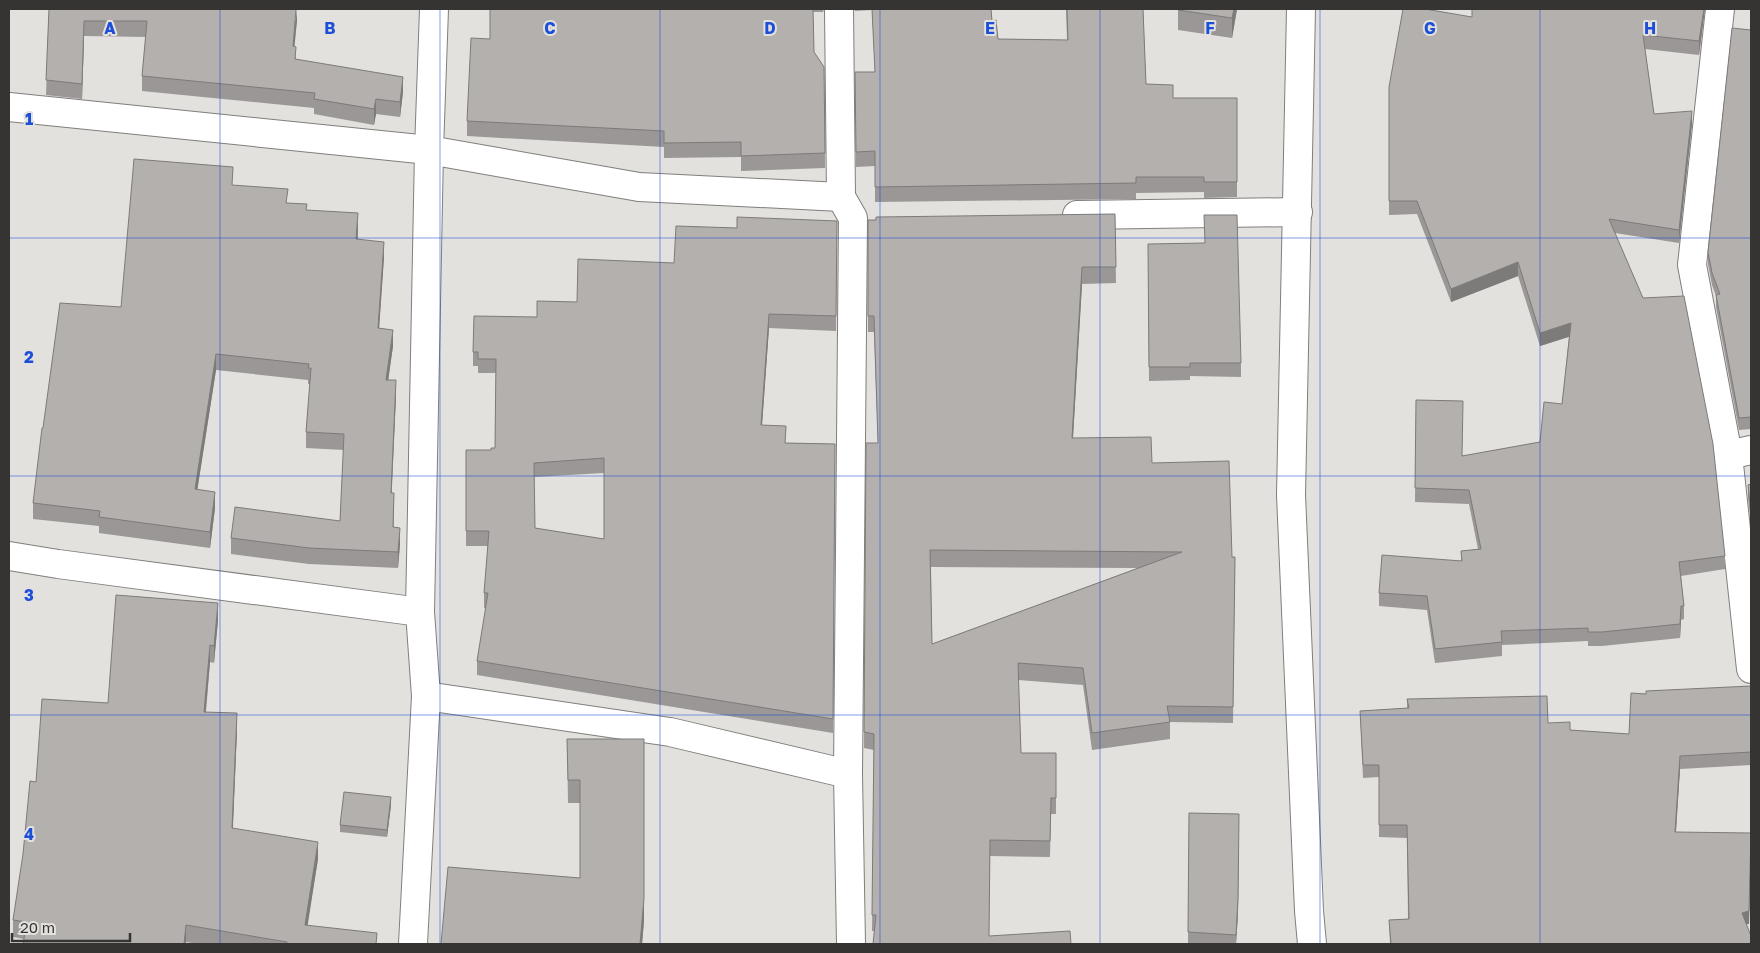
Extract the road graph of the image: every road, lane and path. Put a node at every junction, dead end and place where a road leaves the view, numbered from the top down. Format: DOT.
graph roads {
  1 [pos="434,9"];
  2 [pos="839,9"];
  3 [pos="1301,9"];
  4 [pos="1720,9"];
  5 [pos="9,107"];
  6 [pos="429,150"];
  7 [pos="847,208"];
  8 [pos="1298,212"];
  9 [pos="1054,215"];
  10 [pos="882,217"];
  11 [pos="1739,452"];
  12 [pos="9,556"];
  13 [pos="420,612"];
  14 [pos="1751,668"];
  15 [pos="426,696"];
  16 [pos="848,774"];
  17 [pos="413,944"];
  18 [pos="850,944"];
  19 [pos="1312,944"];
  1 -- 6 [label="street"];
  2 -- 7 [label="street"];
  3 -- 8 [label="street"];
  4 -- 11 [label="street"];
  5 -- 6 [label="street"];
  6 -- 7 [label="street"];
  6 -- 13 [label="street"];
  7 -- 10 [label="street"];
  7 -- 16 [label="street"];
  8 -- 9 [label="street"];
  8 -- 19 [label="street"];
  11 -- 14 [label="street"];
  12 -- 13 [label="street"];
  13 -- 15 [label="street"];
  15 -- 16 [label="street"];
  15 -- 17 [label="street"];
  16 -- 18 [label="street"];
}
